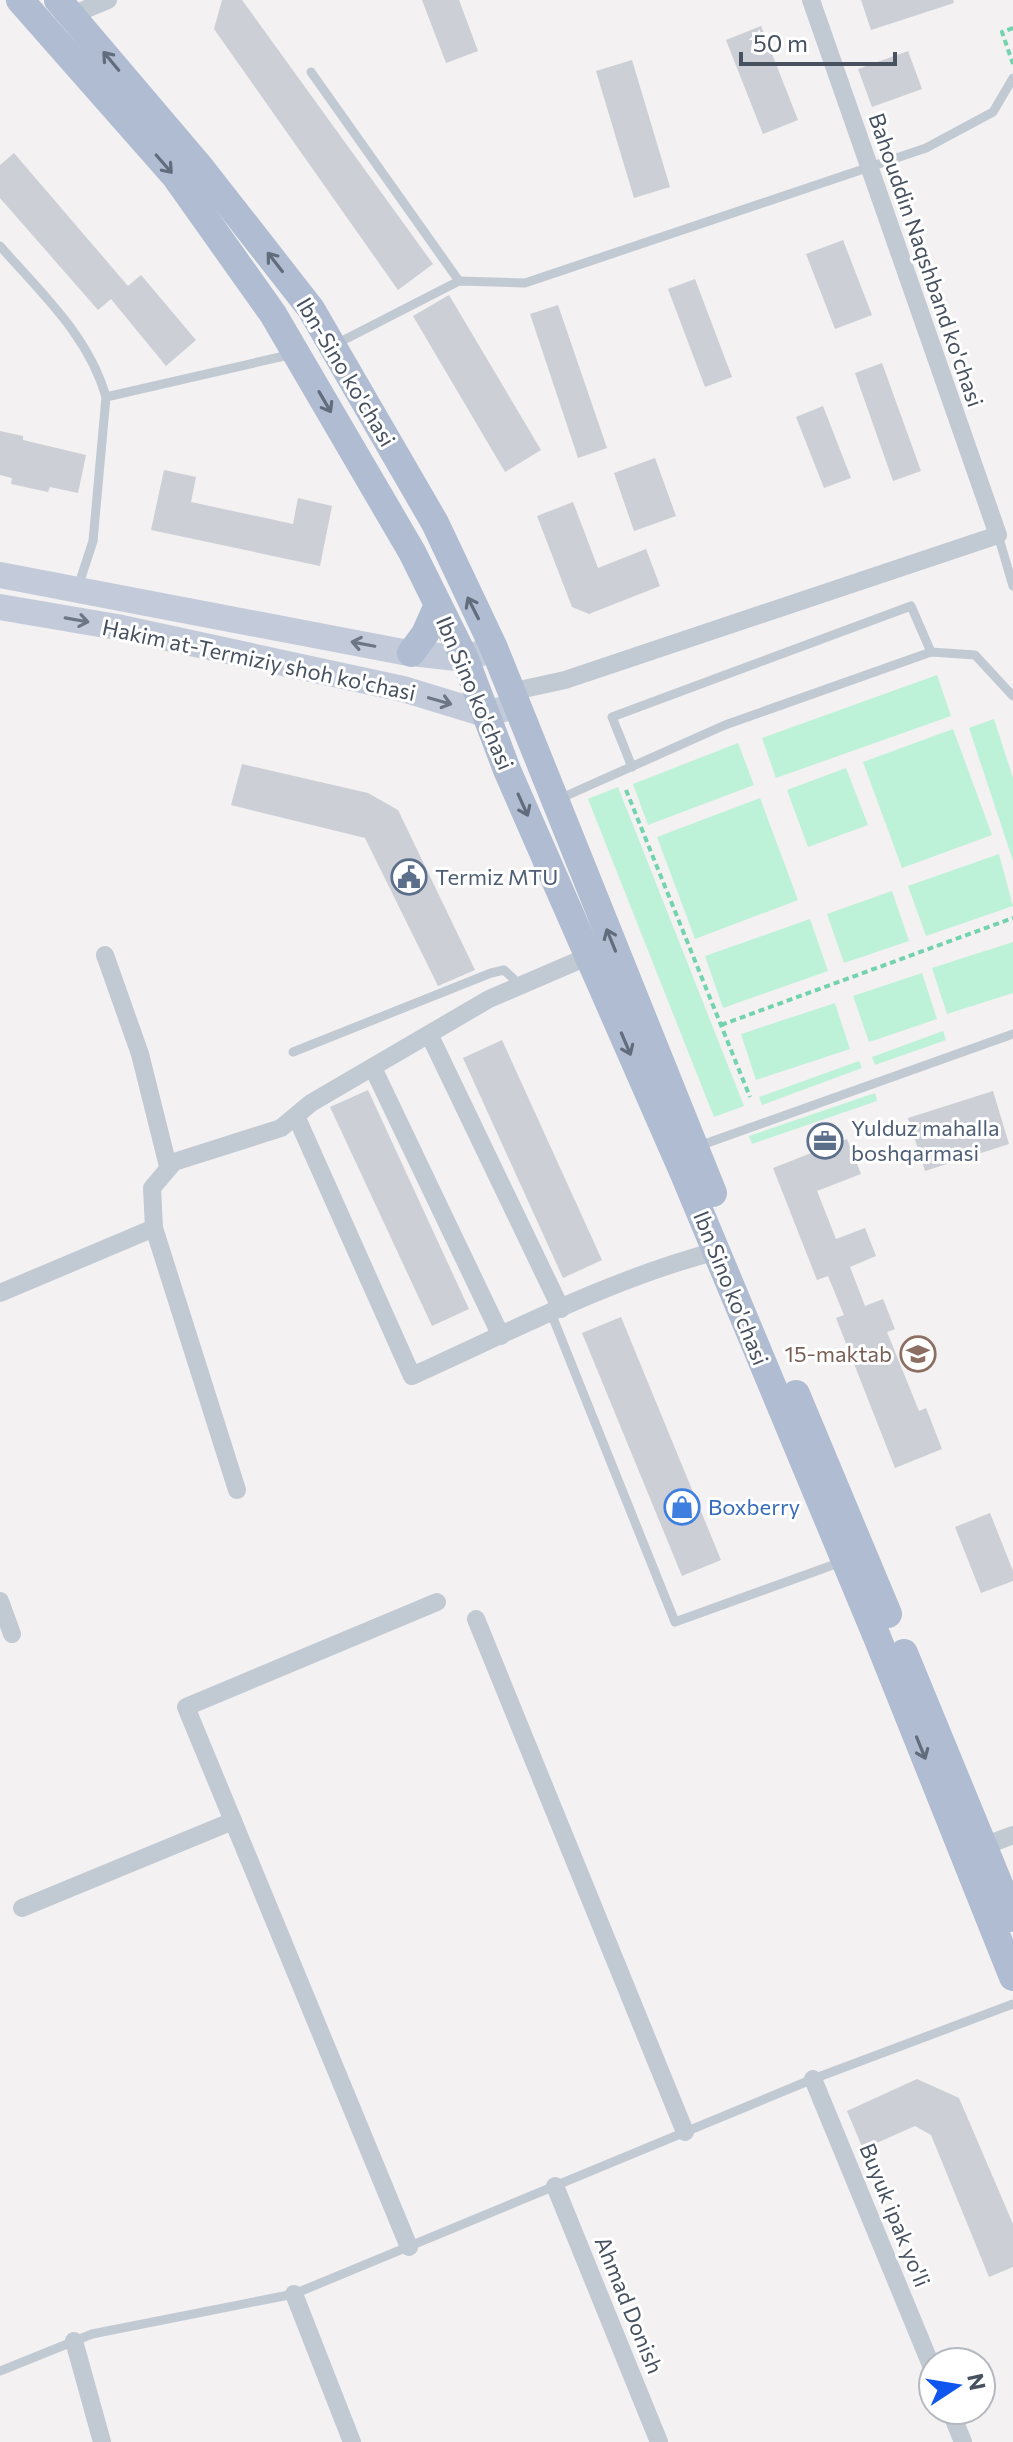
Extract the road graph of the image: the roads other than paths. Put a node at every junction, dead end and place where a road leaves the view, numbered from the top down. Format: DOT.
graph roads {
  1 [pos="20,0"];
  2 [pos="108,0"];
  3 [pos="811,0"];
  4 [pos="65,7"];
  5 [pos="311,72"];
  6 [pos="1013,78"];
  7 [pos="867,167"];
  8 [pos="0,246"];
  9 [pos="459,281"];
  10 [pos="333,345"];
  11 [pos="296,353"];
  12 [pos="106,397"];
  13 [pos="998,535"];
  14 [pos="0,575"];
  15 [pos="1013,586"];
  16 [pos="77,590"];
  17 [pos="438,605"];
  18 [pos="0,607"];
  19 [pos="494,648"];
  20 [pos="931,652"];
  21 [pos="411,653"];
  22 [pos="465,659"];
  23 [pos="1013,696"];
  24 [pos="512,699"];
  25 [pos="485,714"];
  26 [pos="632,767"];
  27 [pos="556,801"];
  28 [pos="105,955"];
  29 [pos="589,956"];
  30 [pos="520,985"];
  31 [pos="1013,1034"];
  32 [pos="430,1036"];
  33 [pos="293,1052"];
  34 [pos="373,1068"];
  35 [pos="296,1116"];
  36 [pos="694,1148"];
  37 [pos="168,1166"];
  38 [pos="154,1228"];
  39 [pos="717,1251"];
  40 [pos="0,1293"];
  41 [pos="556,1311"];
  42 [pos="501,1336"];
  43 [pos="237,1490"];
  44 [pos="844,1561"];
  45 [pos="0,1601"];
  46 [pos="437,1602"];
  47 [pos="476,1619"];
  48 [pos="12,1634"];
  49 [pos="233,1821"];
  50 [pos="1013,1835"];
  51 [pos="984,1846"];
  52 [pos="22,1908"];
  53 [pos="1013,1918"];
  54 [pos="1013,1977"];
  55 [pos="1013,2004"];
  56 [pos="813,2079"];
  57 [pos="685,2132"];
  58 [pos="555,2186"];
  59 [pos="409,2247"];
  60 [pos="294,2294"];
  61 [pos="74,2341"];
  62 [pos="923,2346"];
  63 [pos="0,2371"];
  64 [pos="102,2442"];
  65 [pos="352,2442"];
  66 [pos="659,2442"];
  1 -- 11 [label="main road, Ibn-Sino ko'chasi, one-way"];
  2 -- 4 [label="street"];
  3 -- 7 [label="street, Bahouddin Naqshband ko'chasi"];
  10 -- 4 [label="main road, Ibn-Sino ko'chasi, one-way"];
  5 -- 9 [label="lane"];
  6 -- 7 [label="lane"];
  7 -- 9 [label="lane"];
  7 -- 13 [label="street, Bahouddin Naqshband ko'chasi"];
  8 -- 12 [label="lane"];
  9 -- 10 [label="lane"];
  19 -- 10 [label="main road, Ibn-Sino ko'chasi, one-way"];
  11 -- 12 [label="lane"];
  11 -- 17 [label="main road, Ibn-Sino ko'chasi, one-way"];
  12 -- 16 [label="lane"];
  13 -- 15 [label="lane"];
  13 -- 24 [label="street"];
  14 -- 16 [label="main road, Hakim at-Termiziy shoh ko'chasi"];
  21 -- 16 [label="main road, Hakim at-Termiziy shoh ko'chasi, one-way"];
  17 -- 21 [label="main road"];
  17 -- 22 [label="main road, Ibn Sino ko'chasi"];
  18 -- 25 [label="main road, Hakim at-Termiziy shoh ko'chasi, one-way"];
  19 -- 22 [label="main road, Hakim at-Termiziy shoh ko'chasi"];
  19 -- 24 [label="main road, Ibn-Sino ko'chasi"];
  20 -- 23 [label="lane"];
  20 -- 26 [label="lane"];
  20 -- 26 [label="lane"];
  21 -- 22 [label="main road, Hakim at-Termiziy shoh ko'chasi"];
  22 -- 25 [label="main road, Ibn Sino ko'chasi"];
  24 -- 25 [label="main road"];
  24 -- 27 [label="main road, Ibn Sino ko'chasi"];
  25 -- 29 [label="main road, Ibn Sino ko'chasi, one-way"];
  26 -- 27 [label="lane"];
  36 -- 27 [label="main road, Ibn Sino ko'chasi, one-way"];
  28 -- 37 [label="street"];
  29 -- 30 [label="street"];
  29 -- 39 [label="main road, Ibn Sino ko'chasi, one-way"];
  30 -- 32 [label="street"];
  30 -- 33 [label="lane"];
  31 -- 36 [label="lane"];
  32 -- 34 [label="street"];
  32 -- 41 [label="street"];
  34 -- 35 [label="street"];
  34 -- 42 [label="street"];
  35 -- 37 [label="street"];
  35 -- 42 [label="street"];
  36 -- 51 [label="main road, Ibn Sino ko'chasi"];
  37 -- 38 [label="street"];
  38 -- 40 [label="street"];
  38 -- 43 [label="street"];
  39 -- 41 [label="street"];
  39 -- 44 [label="main road, Ibn Sino ko'chasi"];
  41 -- 42 [label="street"];
  41 -- 44 [label="lane"];
  44 -- 54 [label="main road, Ibn Sino ko'chasi, one-way"];
  45 -- 48 [label="street"];
  46 -- 49 [label="street"];
  47 -- 57 [label="street"];
  49 -- 52 [label="street"];
  49 -- 59 [label="street"];
  50 -- 51 [label="street"];
  51 -- 53 [label="main road, Ibn Sino ko'chasi"];
  55 -- 56 [label="lane"];
  56 -- 57 [label="lane"];
  56 -- 62 [label="street, Buyuk ipak yo'li"];
  57 -- 58 [label="lane"];
  58 -- 59 [label="lane"];
  58 -- 66 [label="street, Ahmad Donish"];
  59 -- 60 [label="lane"];
  60 -- 61 [label="lane"];
  60 -- 65 [label="street"];
  61 -- 63 [label="lane"];
  61 -- 64 [label="street"];
}
